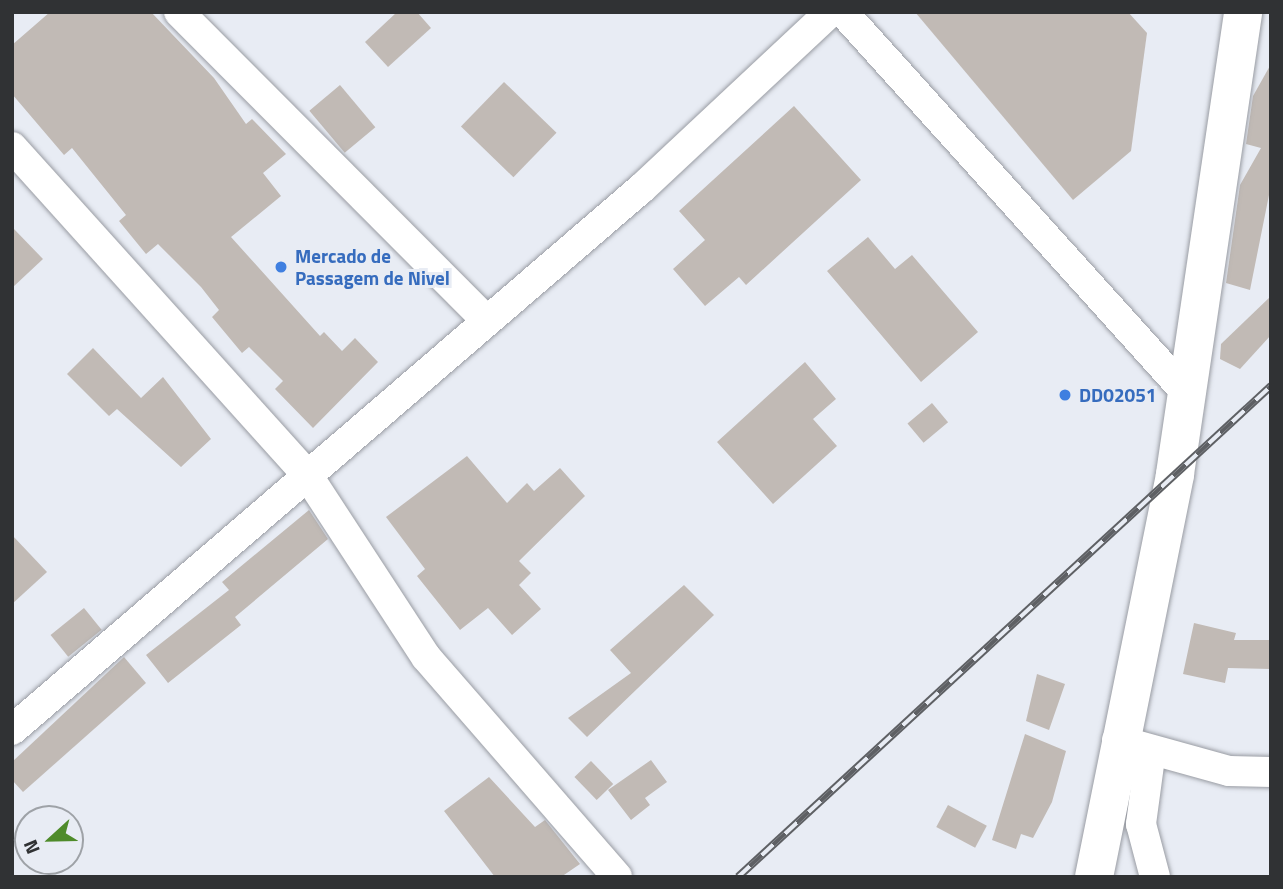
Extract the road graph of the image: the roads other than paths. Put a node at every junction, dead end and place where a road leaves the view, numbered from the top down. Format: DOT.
graph roads {
  1 [pos="179,12"];
  2 [pos="830,12"];
  3 [pos="843,12"];
  4 [pos="1243,12"];
  5 [pos="12,147"];
  6 [pos="487,321"];
  7 [pos="1183,389"];
  8 [pos="309,476"];
  9 [pos="12,730"];
  10 [pos="1134,745"];
  11 [pos="1271,772"];
  12 [pos="617,877"];
  13 [pos="1094,877"];
  14 [pos="1155,877"];
  1 -- 6 [label="street"];
  2 -- 6 [label="street"];
  3 -- 7 [label="street"];
  4 -- 7 [label="main road"];
  5 -- 8 [label="street"];
  6 -- 8 [label="street"];
  7 -- 10 [label="main road"];
  8 -- 9 [label="street"];
  8 -- 12 [label="street"];
  10 -- 11 [label="street"];
  10 -- 13 [label="main road"];
  10 -- 14 [label="street"];
}
